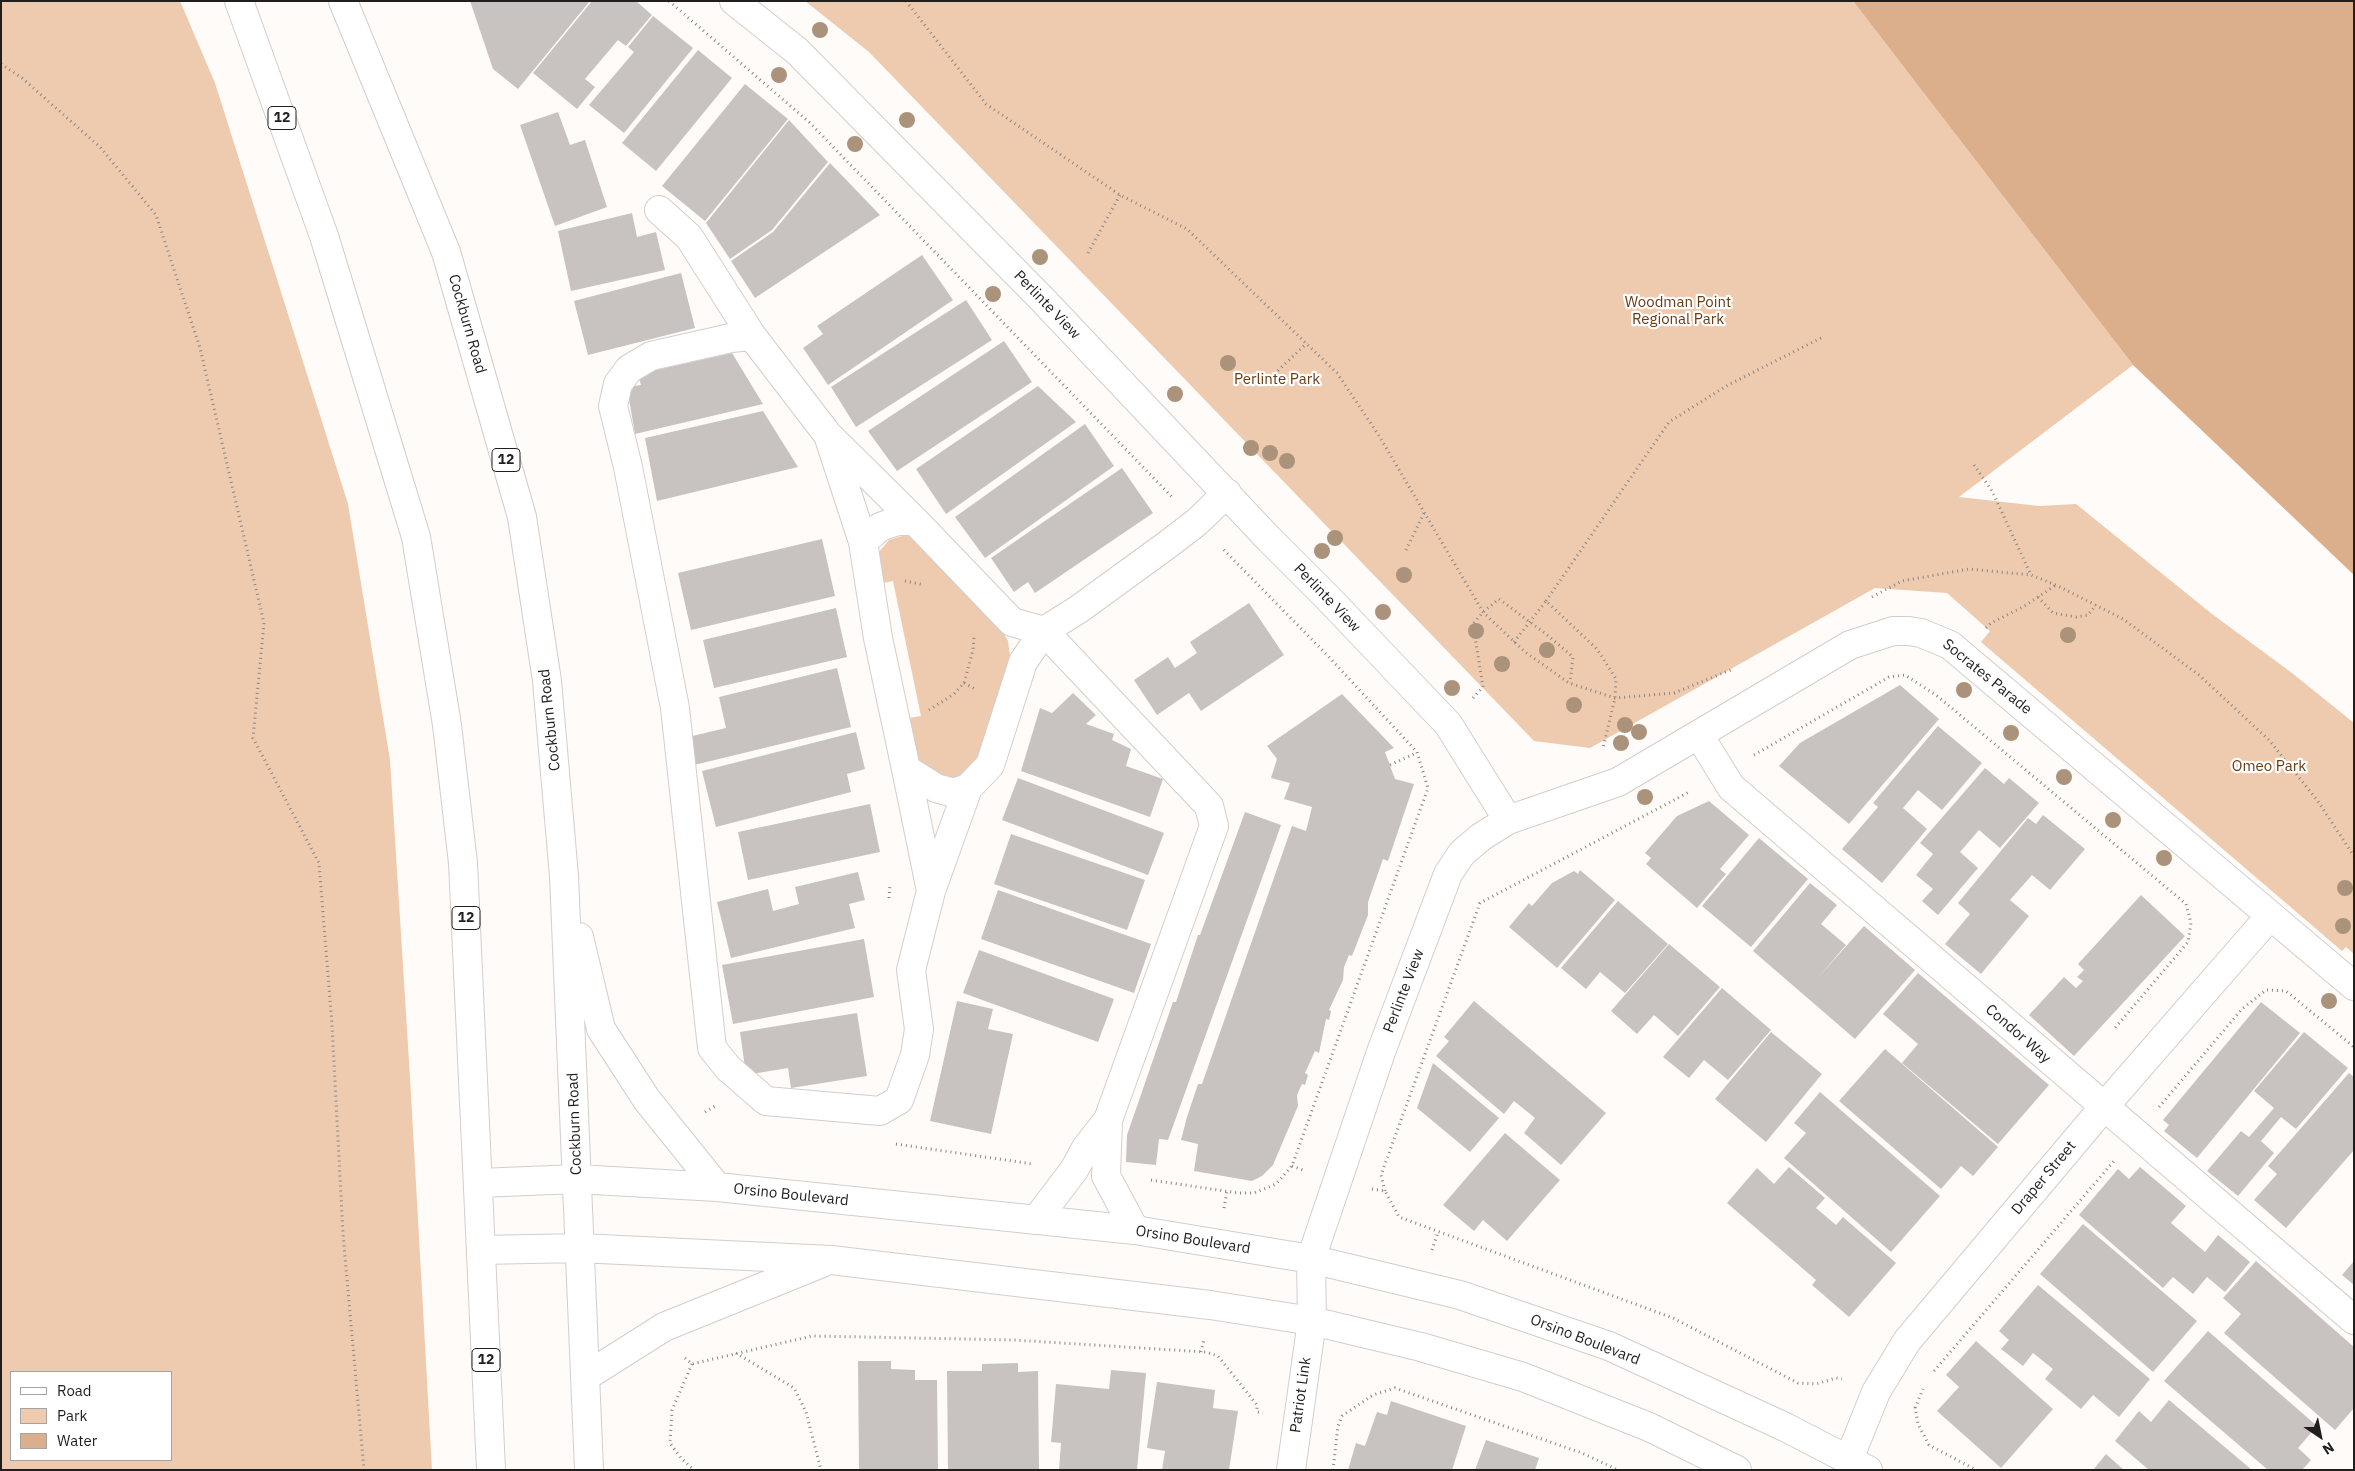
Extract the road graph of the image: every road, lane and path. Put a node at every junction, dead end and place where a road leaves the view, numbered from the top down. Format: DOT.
graph roads {
  1 [pos="239,1"];
  2 [pos="342,1"];
  3 [pos="669,1"];
  4 [pos="734,1"];
  5 [pos="906,1"];
  6 [pos="1,64"];
  7 [pos="1120,195"];
  8 [pos="659,210"];
  9 [pos="1088,253"];
  10 [pos="752,336"];
  11 [pos="1821,338"];
  12 [pos="1307,343"];
  13 [pos="1266,381"];
  14 [pos="828,435"];
  15 [pos="1974,465"];
  16 [pos="1227,493"];
  17 [pos="1174,500"];
  18 [pos="1424,513"];
  19 [pos="914,521"];
  20 [pos="1215,540"];
  21 [pos="862,542"];
  22 [pos="1406,550"];
  23 [pos="2031,575"];
  24 [pos="897,580"];
  25 [pos="2056,585"];
  26 [pos="926,586"];
  27 [pos="2038,597"];
  28 [pos="1546,601"];
  29 [pos="2096,606"];
  30 [pos="1483,612"];
  31 [pos="1530,622"];
  32 [pos="972,630"];
  33 [pos="1044,631"];
  34 [pos="1981,634"];
  35 [pos="1514,642"];
  36 [pos="1570,683"];
  37 [pos="1471,700"];
  38 [pos="928,710"];
  39 [pos="1699,735"];
  40 [pos="1604,751"];
  41 [pos="1417,752"];
  42 [pos="1749,758"];
  43 [pos="1390,765"];
  44 [pos="906,769"];
  45 [pos="1699,787"];
  46 [pos="968,788"];
  47 [pos="1508,820"];
  48 [pos="564,876"];
  49 [pos="932,891"];
  50 [pos="2270,916"];
  51 [pos="2354,986"];
  52 [pos="2115,1028"];
  53 [pos="2354,1047"];
  54 [pos="2104,1108"];
  55 [pos="2154,1113"];
  56 [pos="1108,1120"];
  57 [pos="2115,1160"];
  58 [pos="577,1179"];
  59 [pos="1148,1180"];
  60 [pos="480,1183"];
  61 [pos="717,1187"];
  62 [pos="1370,1188"];
  63 [pos="1385,1191"];
  64 [pos="1036,1220"];
  65 [pos="1135,1230"];
  66 [pos="1438,1232"];
  67 [pos="579,1248"];
  68 [pos="482,1250"];
  69 [pos="1432,1250"];
  70 [pos="1311,1259"];
  71 [pos="831,1260"];
  72 [pos="2354,1320"];
  73 [pos="1312,1321"];
  74 [pos="736,1353"];
  75 [pos="682,1355"];
  76 [pos="692,1364"];
  77 [pos="1932,1374"];
  78 [pos="585,1377"];
  79 [pos="1848,1381"];
  80 [pos="1927,1382"];
  81 [pos="1910,1406"];
  82 [pos="1915,1408"];
  83 [pos="1272,1414"];
  84 [pos="1859,1464"];
  85 [pos="364,1470"];
  86 [pos="491,1470"];
  87 [pos="590,1470"];
  88 [pos="694,1470"];
  89 [pos="821,1470"];
  90 [pos="1291,1470"];
  91 [pos="1332,1470"];
  92 [pos="1618,1470"];
  93 [pos="1737,1470"];
  94 [pos="1976,1470"];
  1 -- 60 [label="street, 12"];
  2 -- 48 [label="street, Cockburn Road / 12"];
  3 -- 17 [label="path"];
  4 -- 16 [label="street, Perlinte View"];
  5 -- 7 [label="path"];
  6 -- 85 [label="path"];
  7 -- 9 [label="path"];
  7 -- 12 [label="path"];
  8 -- 10 [label="street"];
  10 -- 14 [label="street"];
  10 -- 49 [label="street"];
  11 -- 28 [label="path"];
  12 -- 13 [label="path"];
  12 -- 18 [label="path"];
  14 -- 19 [label="street"];
  14 -- 21 [label="street"];
  15 -- 23 [label="path"];
  16 -- 33 [label="street"];
  16 -- 47 [label="street, Perlinte View"];
  18 -- 22 [label="path"];
  18 -- 30 [label="path"];
  19 -- 21 [label="street"];
  19 -- 33 [label="street"];
  20 -- 41 [label="path"];
  21 -- 44 [label="street"];
  24 -- 26 [label="path"];
  25 -- 27 [label="path"];
  27 -- 29 [label="path"];
  27 -- 34 [label="path"];
  28 -- 31 [label="path"];
  28 -- 40 [label="path"];
  30 -- 31 [label="path"];
  30 -- 37 [label="path"];
  31 -- 35 [label="path"];
  31 -- 36 [label="path"];
  32 -- 38 [label="path"];
  33 -- 46 [label="street"];
  33 -- 56 [label="street"];
  39 -- 47 [label="street, Socrates Parade"];
  39 -- 50 [label="street, Socrates Parade"];
  39 -- 54 [label="street, Condor Way"];
  41 -- 43 [label="path"];
  41 -- 59 [label="path"];
  42 -- 52 [label="path"];
  44 -- 46 [label="street"];
  44 -- 49 [label="street"];
  45 -- 63 [label="path"];
  46 -- 49 [label="street"];
  47 -- 70 [label="street, Perlinte View"];
  48 -- 58 [label="street, Cockburn Road / 12"];
  48 -- 61 [label="street"];
  50 -- 51 [label="street, Socrates Parade"];
  50 -- 54 [label="street, Draper Street"];
  53 -- 55 [label="path"];
  54 -- 72 [label="street, Condor Way"];
  54 -- 84 [label="street, Draper Street"];
  56 -- 64 [label="street"];
  56 -- 65 [label="street"];
  57 -- 77 [label="path"];
  58 -- 60 [label="street, Orsino Boulevard"];
  58 -- 61 [label="street, Orsino Boulevard"];
  58 -- 67 [label="street, Cockburn Road / 12"];
  60 -- 68 [label="street, 12"];
  61 -- 64 [label="street, Orsino Boulevard"];
  62 -- 63 [label="path"];
  63 -- 66 [label="path"];
  64 -- 65 [label="street, Orsino Boulevard"];
  65 -- 70 [label="street, Orsino Boulevard"];
  66 -- 69 [label="path"];
  66 -- 79 [label="path"];
  67 -- 68 [label="street"];
  67 -- 71 [label="street"];
  67 -- 78 [label="street, Cockburn Road / 12"];
  68 -- 86 [label="street, 12"];
  70 -- 73 [label="street, Perlinte View"];
  70 -- 84 [label="street, Orsino Boulevard"];
  71 -- 73 [label="street"];
  71 -- 78 [label="street"];
  73 -- 90 [label="street, Patriot Link"];
  73 -- 93 [label="street"];
  74 -- 76 [label="path"];
  74 -- 83 [label="path"];
  74 -- 89 [label="path"];
  75 -- 76 [label="path"];
  76 -- 88 [label="path"];
  78 -- 87 [label="street, Cockburn Road / 12"];
  80 -- 82 [label="path"];
  81 -- 82 [label="path"];
  82 -- 94 [label="path"];
  91 -- 92 [label="path"];
}
